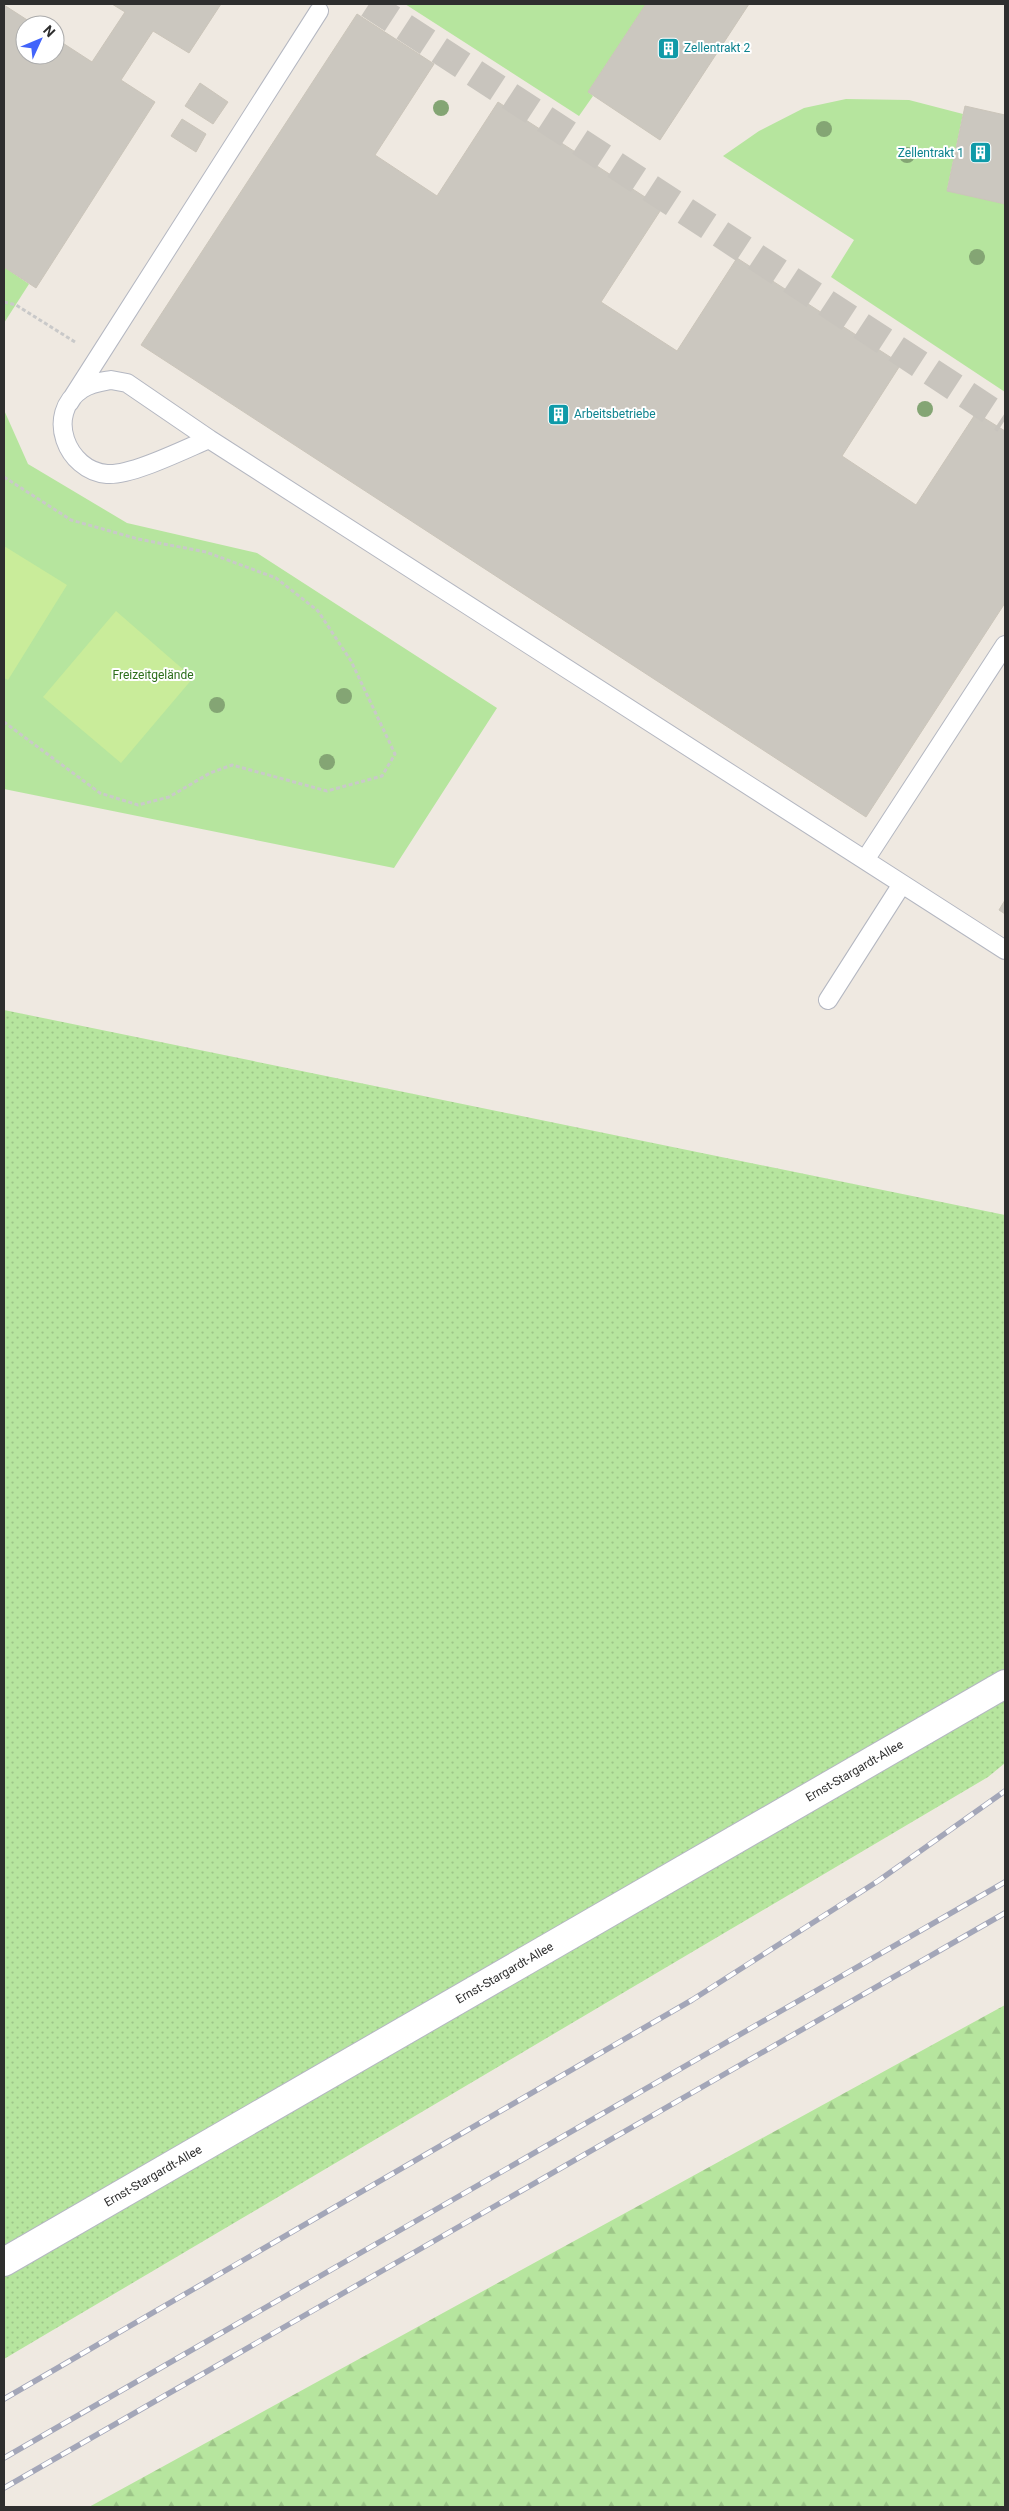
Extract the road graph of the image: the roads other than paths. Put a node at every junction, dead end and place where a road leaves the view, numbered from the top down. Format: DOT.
graph roads {
  1 [pos="320,11"];
  2 [pos="69,403"];
  3 [pos="209,439"];
  4 [pos="1005,645"];
  5 [pos="865,860"];
  6 [pos="902,884"];
  7 [pos="1005,950"];
  8 [pos="828,1000"];
  9 [pos="1005,1684"];
  10 [pos="4,2262"];
  1 -- 2 [label="lane"];
  2 -- 3 [label="lane"];
  2 -- 3 [label="lane"];
  3 -- 5 [label="lane"];
  4 -- 5 [label="lane"];
  5 -- 6 [label="lane"];
  6 -- 7 [label="lane"];
  6 -- 8 [label="lane"];
  9 -- 10 [label="street, Ernst-Stargardt-Allee"];
}
